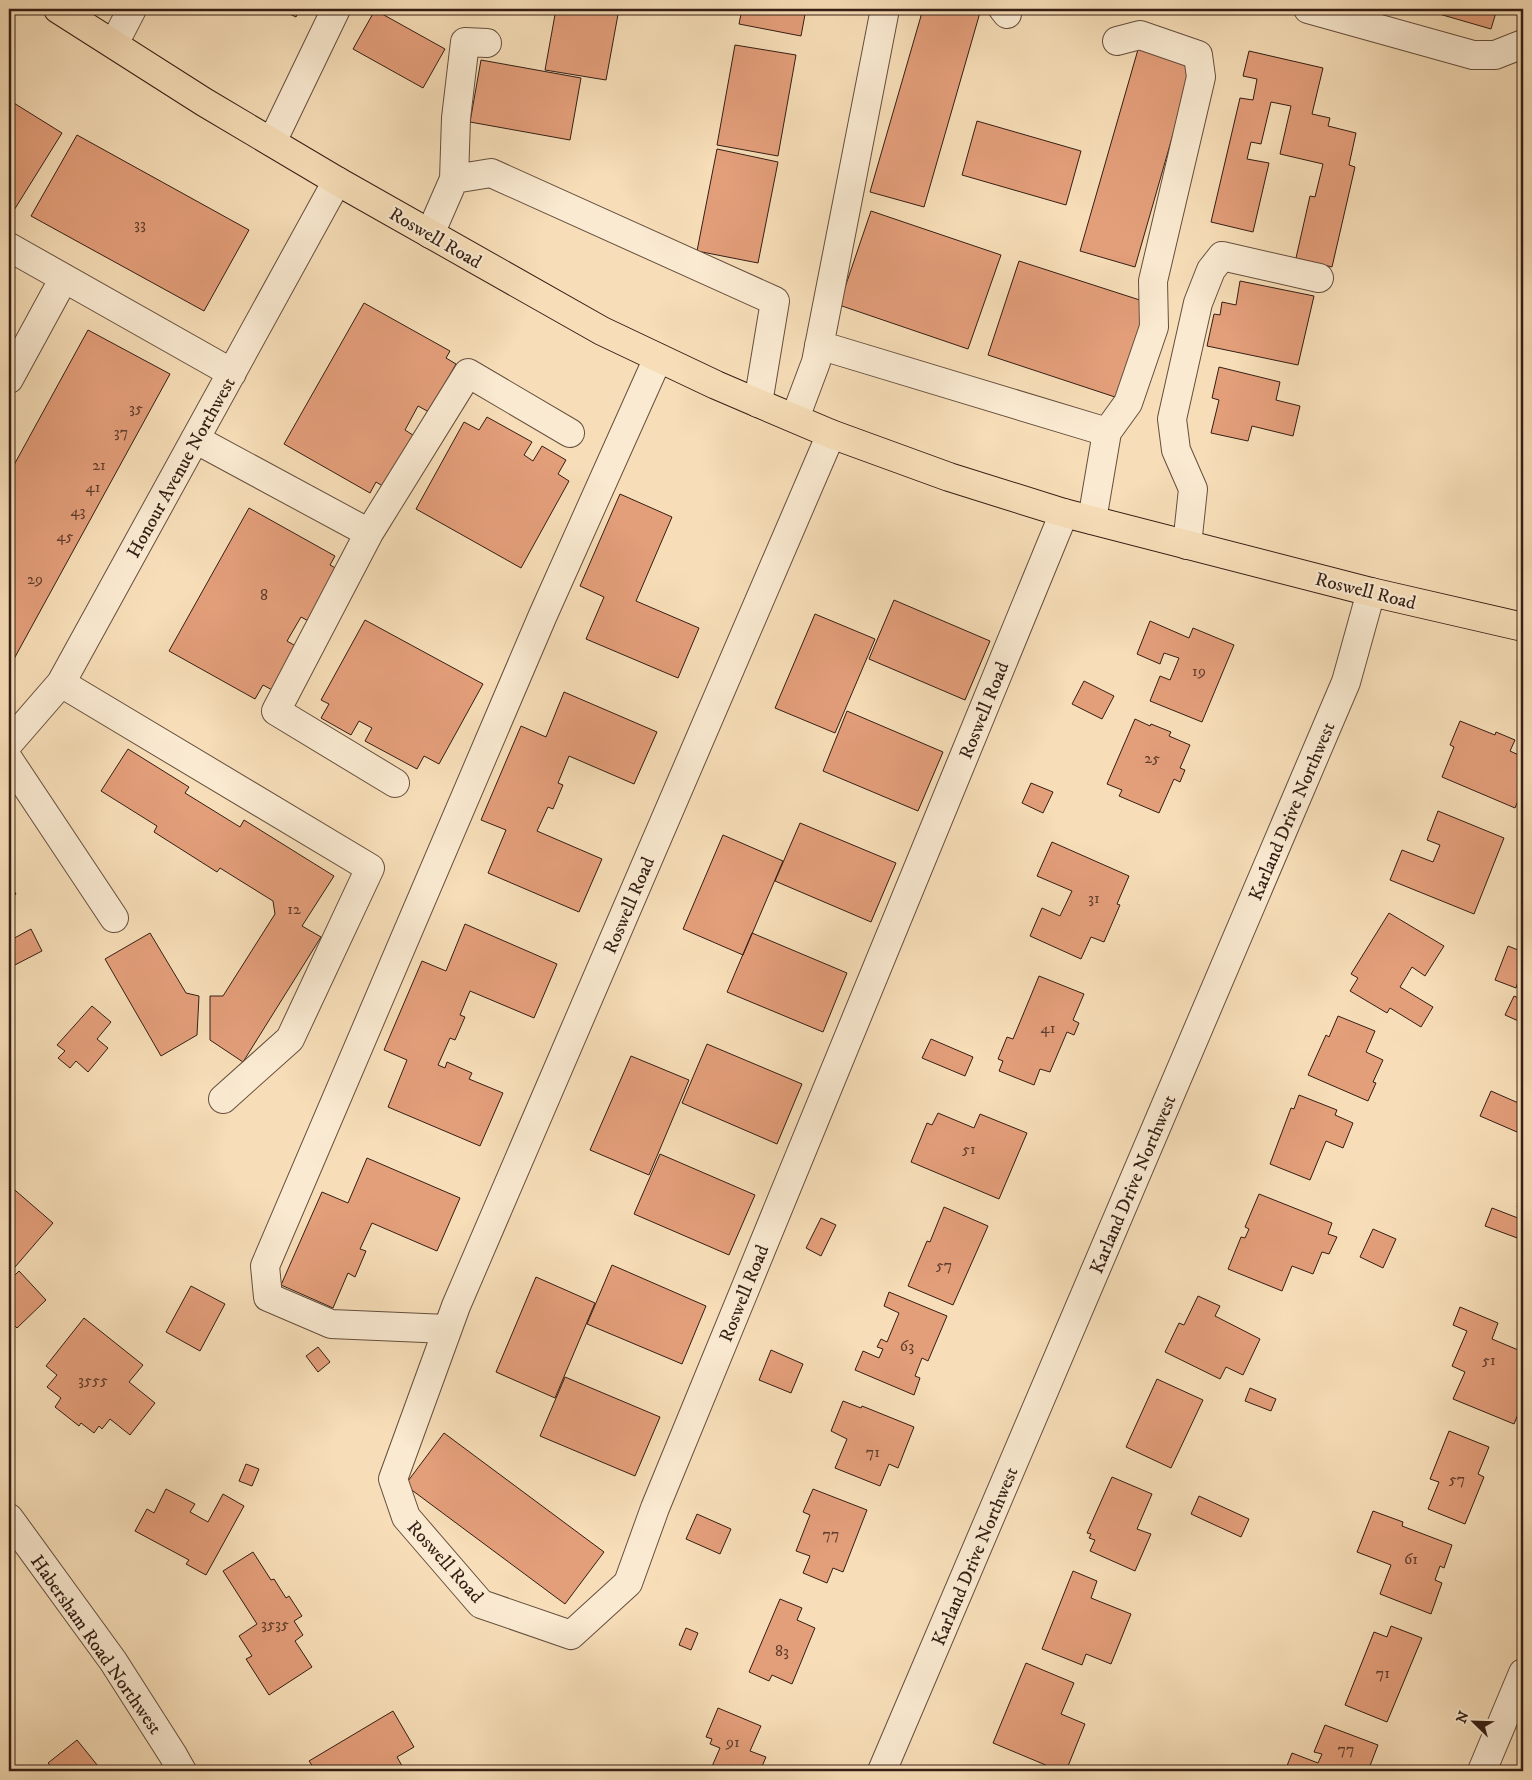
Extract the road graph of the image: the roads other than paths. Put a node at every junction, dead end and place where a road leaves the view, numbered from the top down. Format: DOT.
graph roads {
  1 [pos="58,9"];
  2 [pos="132,9"];
  3 [pos="336,9"];
  4 [pos="885,9"];
  5 [pos="1308,9"];
  6 [pos="1118,42"];
  7 [pos="487,43"];
  8 [pos="114,44"];
  9 [pos="1523,44"];
  10 [pos="272,142"];
  11 [pos="454,179"];
  12 [pos="337,181"];
  13 [pos="430,234"];
  14 [pos="9,247"];
  15 [pos="64,278"];
  16 [pos="1319,278"];
  17 [pos="820,345"];
  18 [pos="658,358"];
  19 [pos="232,373"];
  20 [pos="9,379"];
  21 [pos="758,403"];
  22 [pos="795,418"];
  23 [pos="1107,432"];
  24 [pos="570,433"];
  25 [pos="831,434"];
  26 [pos="196,439"];
  27 [pos="1064,513"];
  28 [pos="1092,520"];
  29 [pos="369,533"];
  30 [pos="1187,545"];
  31 [pos="1371,592"];
  32 [pos="1523,628"];
  33 [pos="61,683"];
  34 [pos="9,743"];
  35 [pos="9,760"];
  36 [pos="395,783"];
  37 [pos="114,918"];
  38 [pos="223,1098"];
  39 [pos="447,1329"];
  40 [pos="9,1518"];
  41 [pos="1523,1673"];
  42 [pos="182,1771"];
  43 [pos="882,1771"];
  44 [pos="1482,1771"];
  1 -- 8 [label="main road, Roswell Road"];
  2 -- 8 [label="street"];
  3 -- 10 [label="street"];
  4 -- 17 [label="street"];
  5 -- 9 [label="street"];
  6 -- 23 [label="street"];
  7 -- 11 [label="street"];
  8 -- 10 [label="main road, Roswell Road"];
  10 -- 12 [label="main road, Roswell Road"];
  11 -- 13 [label="street"];
  11 -- 21 [label="street"];
  12 -- 13 [label="main road, Roswell Road"];
  12 -- 19 [label="street, Honour Avenue Northwest"];
  13 -- 18 [label="main road, Roswell Road"];
  14 -- 15 [label="street"];
  15 -- 19 [label="street"];
  15 -- 20 [label="street"];
  16 -- 30 [label="street"];
  17 -- 22 [label="street"];
  17 -- 23 [label="street"];
  18 -- 21 [label="main road, Roswell Road"];
  18 -- 39 [label="street"];
  19 -- 26 [label="street, Honour Avenue Northwest"];
  21 -- 22 [label="main road, Roswell Road"];
  22 -- 25 [label="main road, Roswell Road"];
  23 -- 28 [label="street"];
  24 -- 29 [label="street"];
  25 -- 27 [label="main road, Roswell Road"];
  25 -- 39 [label="street, Roswell Road"];
  26 -- 29 [label="street"];
  26 -- 33 [label="street, Honour Avenue Northwest"];
  27 -- 28 [label="main road, Roswell Road"];
  27 -- 39 [label="street, Roswell Road"];
  28 -- 30 [label="main road, Roswell Road"];
  29 -- 36 [label="street"];
  30 -- 31 [label="main road, Roswell Road"];
  31 -- 32 [label="main road, Roswell Road"];
  31 -- 43 [label="street, Karland Drive Northwest"];
  33 -- 34 [label="street, Honour Avenue Northwest"];
  33 -- 38 [label="street"];
  35 -- 37 [label="street"];
  40 -- 42 [label="street, Habersham Road Northwest"];
  41 -- 44 [label="street"];
}
